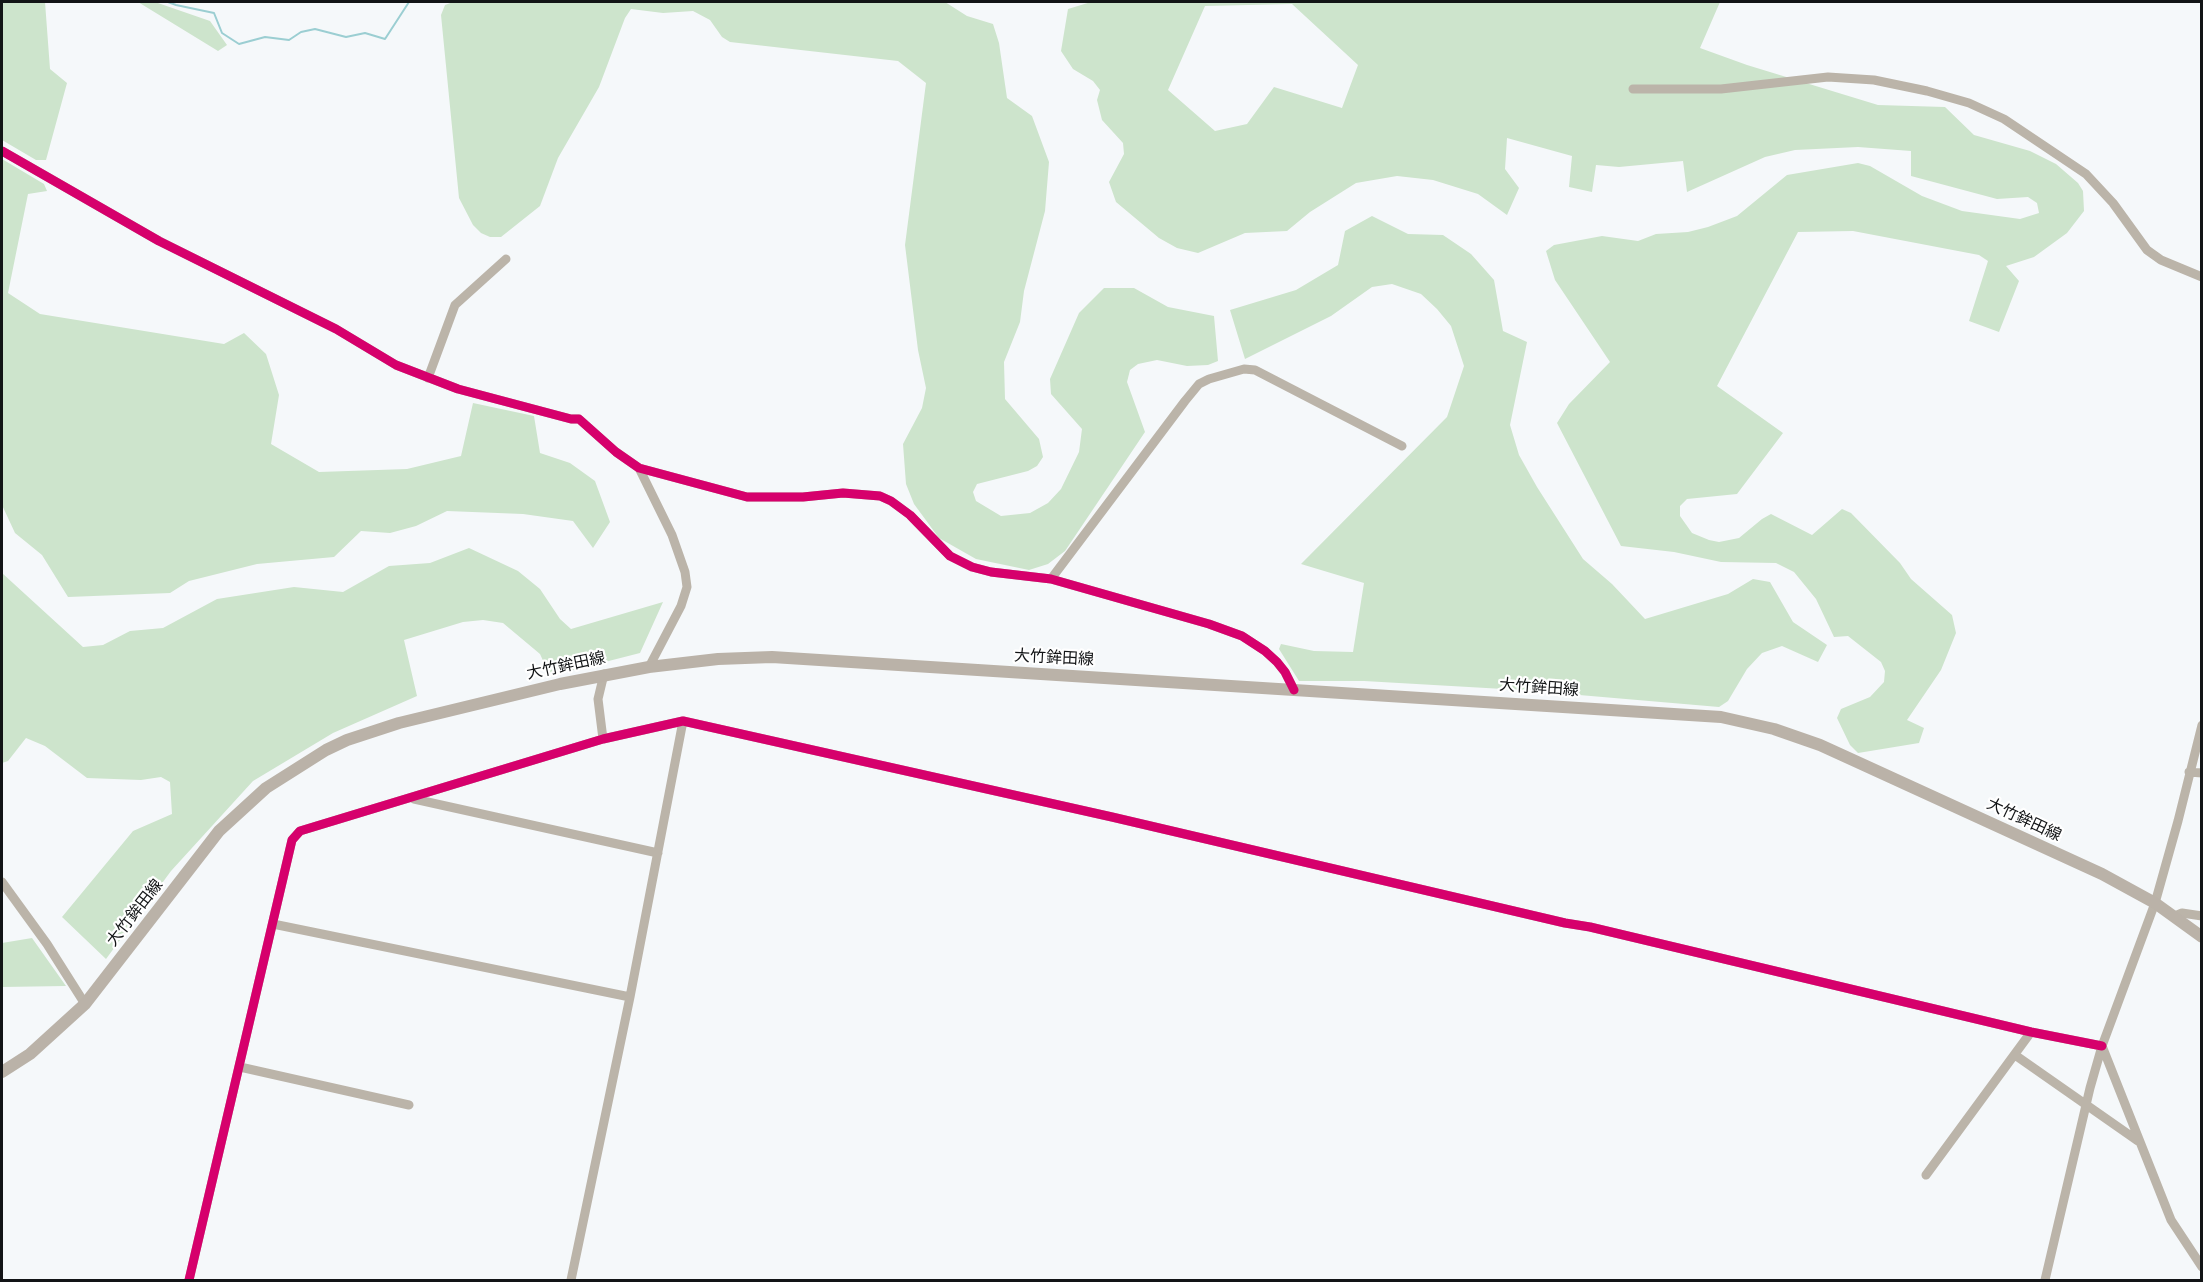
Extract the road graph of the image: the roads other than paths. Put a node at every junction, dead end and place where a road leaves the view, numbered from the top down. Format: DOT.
graph roads {
  1 [pos="1633,89"];
  2 [pos="2,151"];
  3 [pos="506,259"];
  4 [pos="2202,277"];
  5 [pos="428,378"];
  6 [pos="1402,446"];
  7 [pos="639,468"];
  8 [pos="1051,579"];
  9 [pos="649,667"];
  10 [pos="604,674"];
  11 [pos="1294,690"];
  12 [pos="683,721"];
  13 [pos="2202,725"];
  14 [pos="603,739"];
  15 [pos="2189,772"];
  16 [pos="2202,773"];
  17 [pos="412,799"];
  18 [pos="658,853"];
  19 [pos="2,882"];
  20 [pos="2155,903"];
  21 [pos="1554,913"];
  22 [pos="2175,916"];
  23 [pos="2202,916"];
  24 [pos="273,924"];
  25 [pos="1565,924"];
  26 [pos="2202,937"];
  27 [pos="630,997"];
  28 [pos="85,1004"];
  29 [pos="2031,1032"];
  30 [pos="2102,1046"];
  31 [pos="2014,1055"];
  32 [pos="240,1067"];
  33 [pos="2,1072"];
  34 [pos="409,1105"];
  35 [pos="2086,1106"];
  36 [pos="2139,1142"];
  37 [pos="1926,1175"];
  38 [pos="2191,1252"];
  39 [pos="2202,1259"];
  40 [pos="2202,1267"];
  41 [pos="189,1281"];
  42 [pos="571,1281"];
  43 [pos="2044,1281"];
  1 -- 4 [label="street"];
  2 -- 5 [label="street"];
  3 -- 5 [label="street"];
  5 -- 7 [label="street"];
  6 -- 8 [label="street"];
  7 -- 8 [label="street"];
  7 -- 9 [label="street"];
  8 -- 11 [label="street"];
  9 -- 10 [label="main road, 大竹鉾田線"];
  9 -- 11 [label="main road, 大竹鉾田線"];
  10 -- 14 [label="street"];
  10 -- 28 [label="main road, 大竹鉾田線"];
  11 -- 20 [label="main road, 大竹鉾田線"];
  12 -- 14 [label="street"];
  12 -- 18 [label="street"];
  12 -- 25 [label="street"];
  13 -- 15 [label="street"];
  14 -- 17 [label="street"];
  15 -- 16 [label="street"];
  15 -- 20 [label="street"];
  17 -- 18 [label="street"];
  17 -- 24 [label="street"];
  18 -- 27 [label="street"];
  19 -- 28 [label="street"];
  20 -- 22 [label="main road, 大竹鉾田線"];
  20 -- 30 [label="street"];
  21 -- 25 [label="street"];
  22 -- 23 [label="street"];
  22 -- 26 [label="main road, 大竹鉾田線"];
  24 -- 27 [label="street"];
  24 -- 32 [label="street"];
  25 -- 29 [label="street"];
  27 -- 42 [label="street"];
  28 -- 33 [label="main road, 大竹鉾田線"];
  29 -- 30 [label="street"];
  29 -- 31 [label="street"];
  30 -- 35 [label="street"];
  30 -- 36 [label="street"];
  31 -- 35 [label="street"];
  31 -- 37 [label="street"];
  32 -- 34 [label="street"];
  32 -- 41 [label="street"];
  35 -- 36 [label="street"];
  35 -- 43 [label="street"];
  36 -- 38 [label="street"];
  38 -- 39 [label="street"];
  38 -- 40 [label="street"];
}
